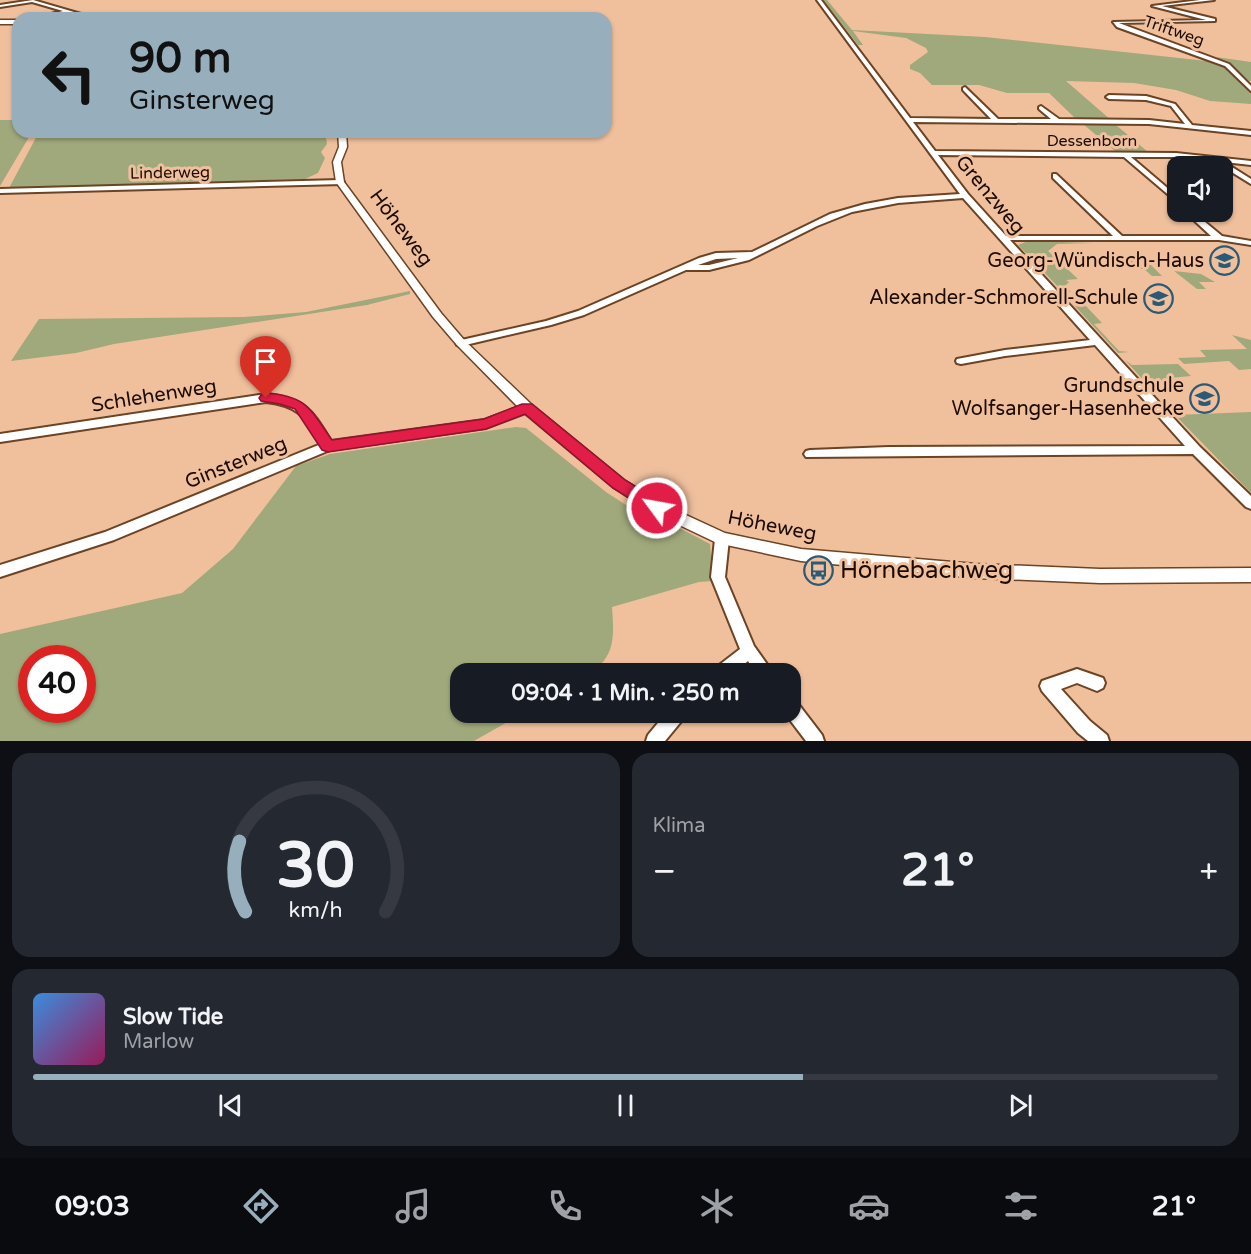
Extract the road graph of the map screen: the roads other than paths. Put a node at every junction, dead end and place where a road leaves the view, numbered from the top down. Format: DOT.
graph roads {
  1 [pos="819,0"];
  2 [pos="1212,0"];
  3 [pos="0,6"];
  4 [pos="69,11"];
  5 [pos="64,12"];
  6 [pos="75,12"];
  7 [pos="965,89"];
  8 [pos="1251,89"];
  9 [pos="1109,96"];
  10 [pos="1041,108"];
  11 [pos="908,120"];
  12 [pos="997,121"];
  13 [pos="1057,122"];
  14 [pos="1190,126"];
  15 [pos="1251,133"];
  16 [pos="342,138"];
  17 [pos="933,155"];
  18 [pos="1127,158"];
  19 [pos="1167,158"];
  20 [pos="1233,163"];
  21 [pos="1251,165"];
  22 [pos="1233,171"];
  23 [pos="1056,176"];
  24 [pos="340,182"];
  25 [pos="1251,183"];
  26 [pos="0,191"];
  27 [pos="1167,192"];
  28 [pos="965,196"];
  29 [pos="1201,222"];
  30 [pos="1002,238"];
  31 [pos="1120,238"];
  32 [pos="1219,238"];
  33 [pos="1251,243"];
  34 [pos="1098,342"];
  35 [pos="461,343"];
  36 [pos="961,361"];
  37 [pos="527,408"];
  38 [pos="0,438"];
  39 [pos="328,446"];
  40 [pos="1196,450"];
  41 [pos="810,454"];
  42 [pos="1251,504"];
  43 [pos="722,539"];
  44 [pos="0,571"];
  45 [pos="1251,575"];
  46 [pos="749,651"];
  47 [pos="734,663"];
  48 [pos="758,663"];
  49 [pos="1097,683"];
  50 [pos="801,721"];
  51 [pos="669,723"];
  52 [pos="654,741"];
  53 [pos="816,741"];
  54 [pos="1101,741"];
  1 -- 11 [label="street, Grenzweg"];
  2 -- 8 [label="street, Triftweg"];
  3 -- 4 [label="street"];
  4 -- 5 [label="street"];
  4 -- 6 [label="street"];
  7 -- 12 [label="street"];
  9 -- 14 [label="street"];
  10 -- 13 [label="street"];
  11 -- 12 [label="street"];
  11 -- 17 [label="street, Grenzweg"];
  12 -- 13 [label="street"];
  13 -- 14 [label="street"];
  14 -- 15 [label="street"];
  16 -- 24 [label="street"];
  17 -- 18 [label="street, Dessenborn"];
  17 -- 21 [label="street, Dessenborn"];
  17 -- 28 [label="street, Grenzweg"];
  18 -- 19 [label="street, Dessenborn"];
  18 -- 27 [label="street"];
  20 -- 21 [label="street, Dessenborn"];
  22 -- 25 [label="street"];
  23 -- 31 [label="street"];
  24 -- 26 [label="street, Linderweg"];
  24 -- 35 [label="street, Höheweg"];
  28 -- 30 [label="street, Grenzweg"];
  28 -- 35 [label="street"];
  29 -- 32 [label="street"];
  30 -- 31 [label="street"];
  30 -- 34 [label="street, Grenzweg"];
  31 -- 32 [label="street"];
  32 -- 33 [label="street"];
  34 -- 36 [label="street"];
  34 -- 40 [label="street, Grenzweg"];
  35 -- 37 [label="street, Höheweg"];
  37 -- 39 [label="street, Ginsterweg"];
  37 -- 43 [label="street, Höheweg"];
  38 -- 39 [label="street, Schlehenweg"];
  39 -- 44 [label="street, Ginsterweg"];
  40 -- 41 [label="street"];
  40 -- 42 [label="street, Grenzweg"];
  43 -- 45 [label="street, Höheweg"];
  43 -- 46 [label="street"];
  46 -- 47 [label="street"];
  46 -- 48 [label="street"];
  49 -- 54 [label="street"];
  50 -- 53 [label="street"];
  51 -- 52 [label="street"];
}
